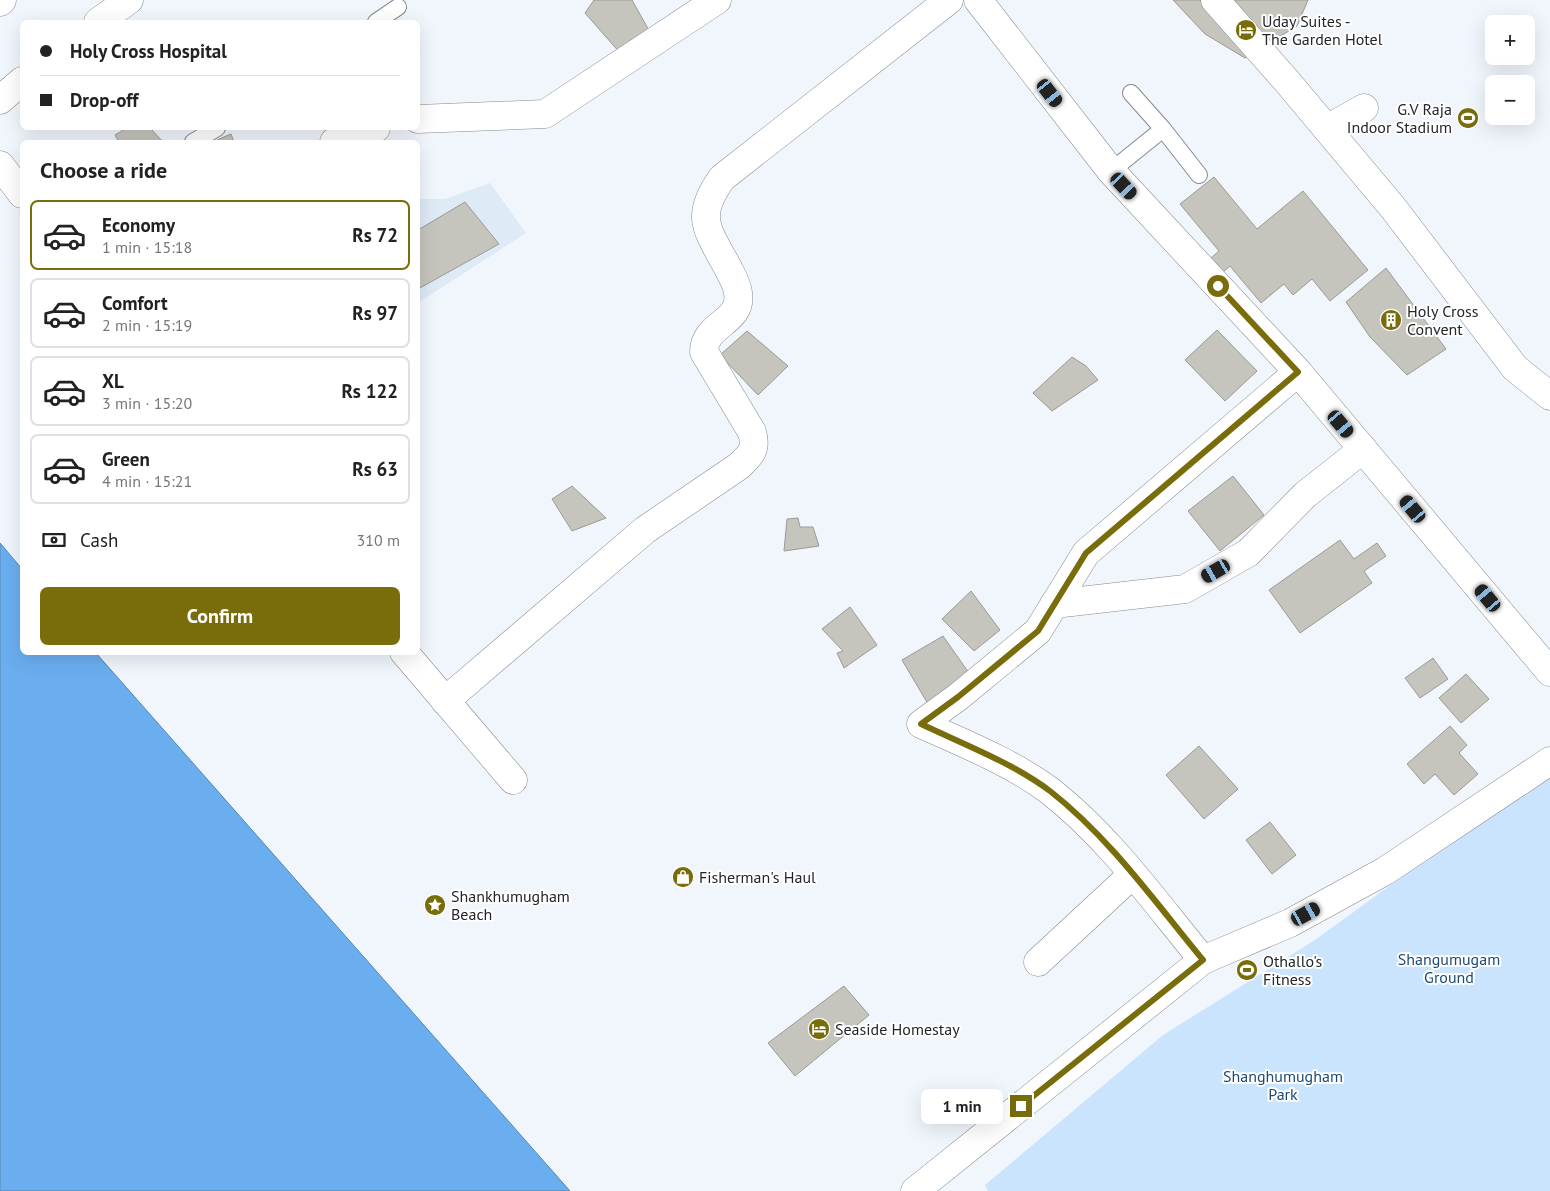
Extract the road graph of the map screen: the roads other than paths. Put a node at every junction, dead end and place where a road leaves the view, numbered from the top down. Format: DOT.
graph roads {
  1 [pos="129,0"];
  2 [pos="718,0"];
  3 [pos="949,0"];
  4 [pos="978,0"];
  5 [pos="1215,0"];
  6 [pos="398,8"];
  7 [pos="101,20"];
  8 [pos="379,20"];
  9 [pos="20,83"];
  10 [pos="1131,93"];
  11 [pos="0,100"];
  12 [pos="1364,108"];
  13 [pos="420,119"];
  14 [pos="1163,129"];
  15 [pos="1327,129"];
  16 [pos="213,130"];
  17 [pos="370,130"];
  18 [pos="196,140"];
  19 [pos="340,140"];
  20 [pos="0,165"];
  21 [pos="1111,171"];
  22 [pos="1199,175"];
  23 [pos="20,191"];
  24 [pos="1298,372"];
  25 [pos="1550,396"];
  26 [pos="1363,449"];
  27 [pos="1054,604"];
  28 [pos="407,655"];
  29 [pos="1550,672"];
  30 [pos="445,701"];
  31 [pos="1550,761"];
  32 [pos="513,780"];
  33 [pos="1133,874"];
  34 [pos="1203,960"];
  35 [pos="1038,962"];
  36 [pos="915,1191"];
  1 -- 7 [label="street"];
  2 -- 13 [label="street"];
  3 -- 30 [label="street"];
  4 -- 21 [label="street"];
  5 -- 15 [label="street"];
  6 -- 8 [label="lane"];
  9 -- 11 [label="street"];
  10 -- 14 [label="lane"];
  12 -- 15 [label="street"];
  14 -- 21 [label="lane"];
  14 -- 22 [label="lane"];
  15 -- 25 [label="street"];
  16 -- 18 [label="lane"];
  17 -- 19 [label="street"];
  20 -- 23 [label="street"];
  21 -- 24 [label="street"];
  24 -- 26 [label="street"];
  24 -- 27 [label="street"];
  26 -- 27 [label="street"];
  26 -- 29 [label="street"];
  27 -- 33 [label="street"];
  28 -- 30 [label="street"];
  30 -- 32 [label="street"];
  31 -- 34 [label="street"];
  33 -- 34 [label="street"];
  33 -- 35 [label="street"];
  34 -- 36 [label="street"];
}
